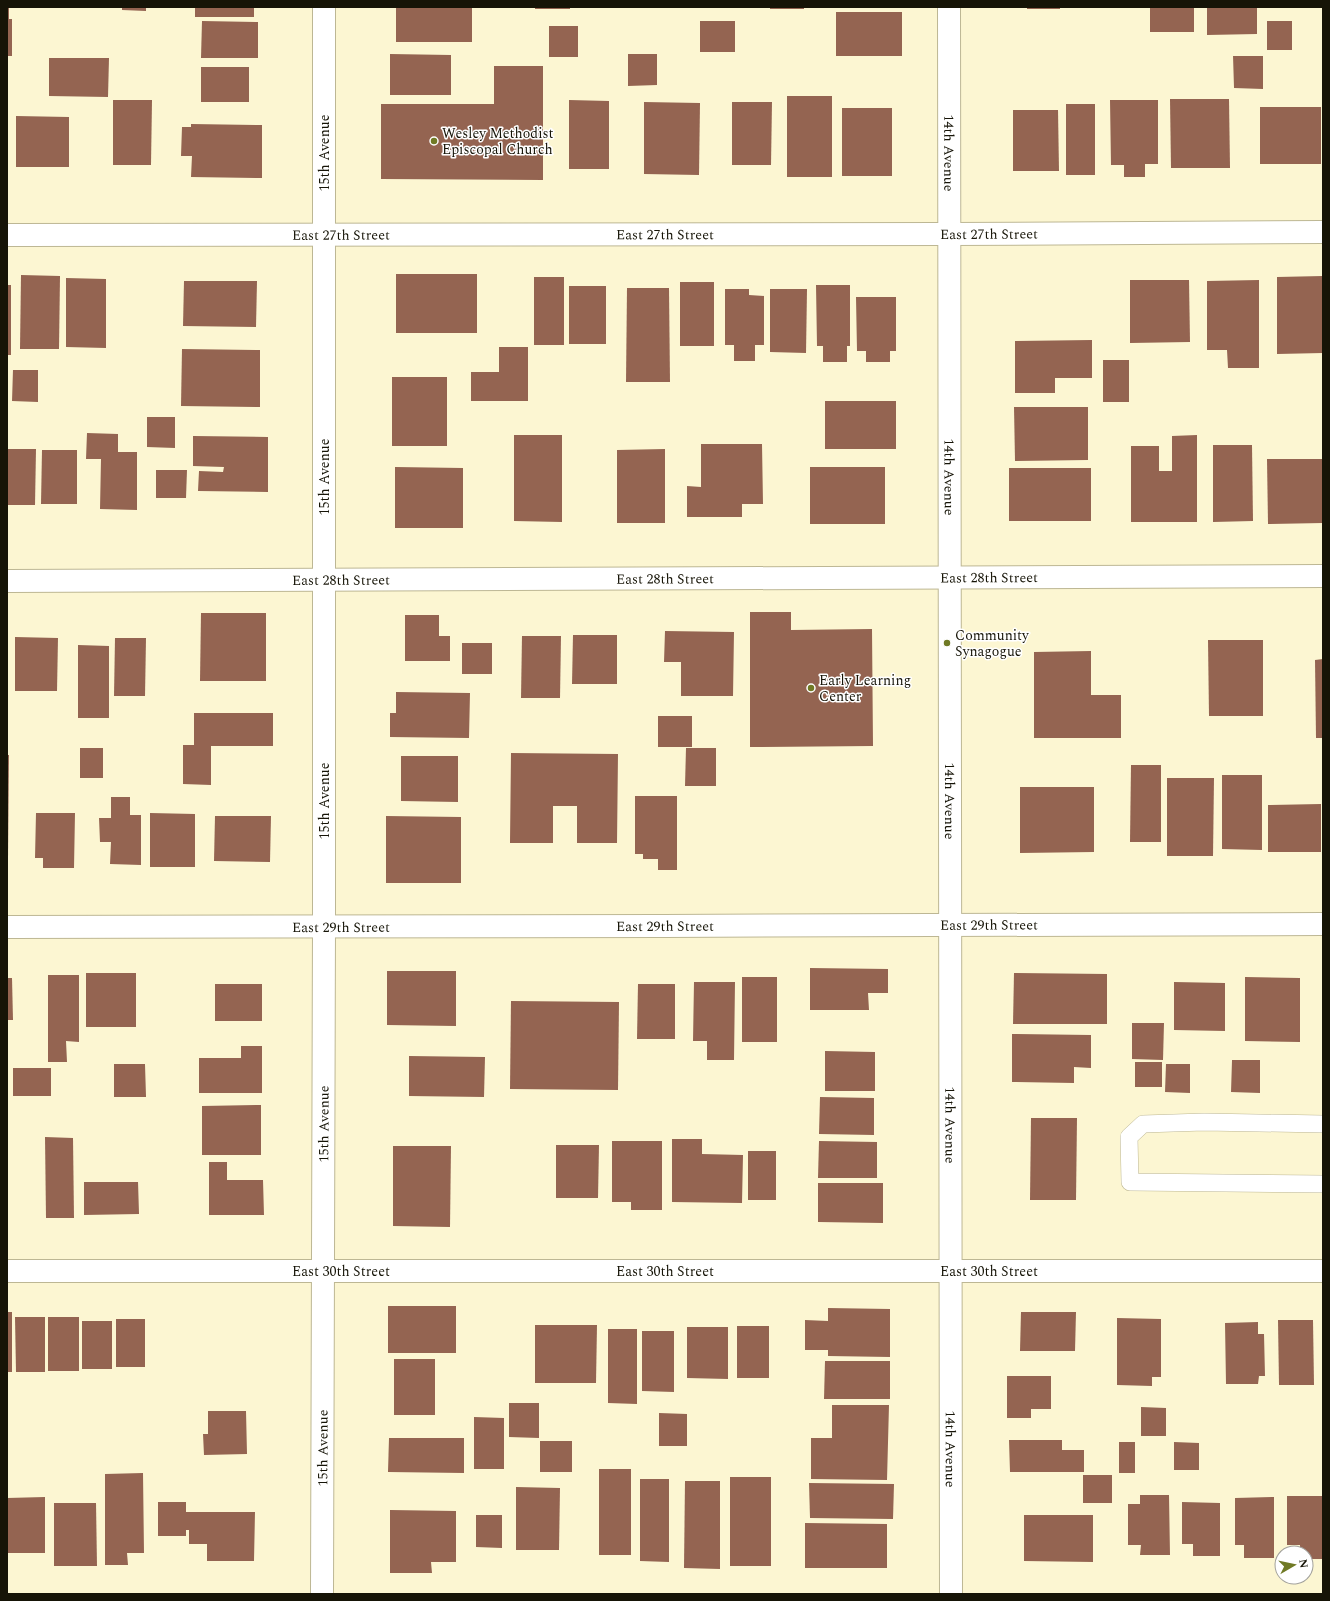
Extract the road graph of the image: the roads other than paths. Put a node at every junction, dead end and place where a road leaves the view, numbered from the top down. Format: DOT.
graph roads {
  1 [pos="324,7"];
  2 [pos="949,7"];
  3 [pos="1323,232"];
  4 [pos="7,234"];
  5 [pos="324,234"];
  6 [pos="949,234"];
  7 [pos="1323,576"];
  8 [pos="950,578"];
  9 [pos="7,581"];
  10 [pos="324,581"];
  11 [pos="950,924"];
  12 [pos="1323,924"];
  13 [pos="7,927"];
  14 [pos="324,928"];
  15 [pos="1323,1124"];
  16 [pos="1323,1184"];
  17 [pos="1323,1270"];
  18 [pos="7,1271"];
  19 [pos="322,1271"];
  20 [pos="950,1271"];
  21 [pos="322,1594"];
  22 [pos="951,1594"];
  1 -- 5 [label="street, 15th Avenue"];
  2 -- 6 [label="street, 14th Avenue"];
  3 -- 6 [label="street, East 27th Street"];
  4 -- 5 [label="street, East 27th Street"];
  5 -- 6 [label="street, East 27th Street"];
  5 -- 10 [label="street, 15th Avenue"];
  6 -- 8 [label="street, 14th Avenue"];
  7 -- 8 [label="street, East 28th Street"];
  8 -- 10 [label="street, East 28th Street"];
  8 -- 11 [label="street, 14th Avenue"];
  9 -- 10 [label="street, East 28th Street"];
  10 -- 14 [label="street, 15th Avenue"];
  11 -- 12 [label="street, East 29th Street"];
  11 -- 14 [label="street, East 29th Street"];
  11 -- 20 [label="street, 14th Avenue"];
  13 -- 14 [label="street, East 29th Street"];
  14 -- 19 [label="street, 15th Avenue"];
  15 -- 16 [label="lane"];
  17 -- 20 [label="street, East 30th Street"];
  18 -- 19 [label="street, East 30th Street"];
  19 -- 20 [label="street, East 30th Street"];
  19 -- 21 [label="street, 15th Avenue"];
  20 -- 22 [label="street, 14th Avenue"];
}
